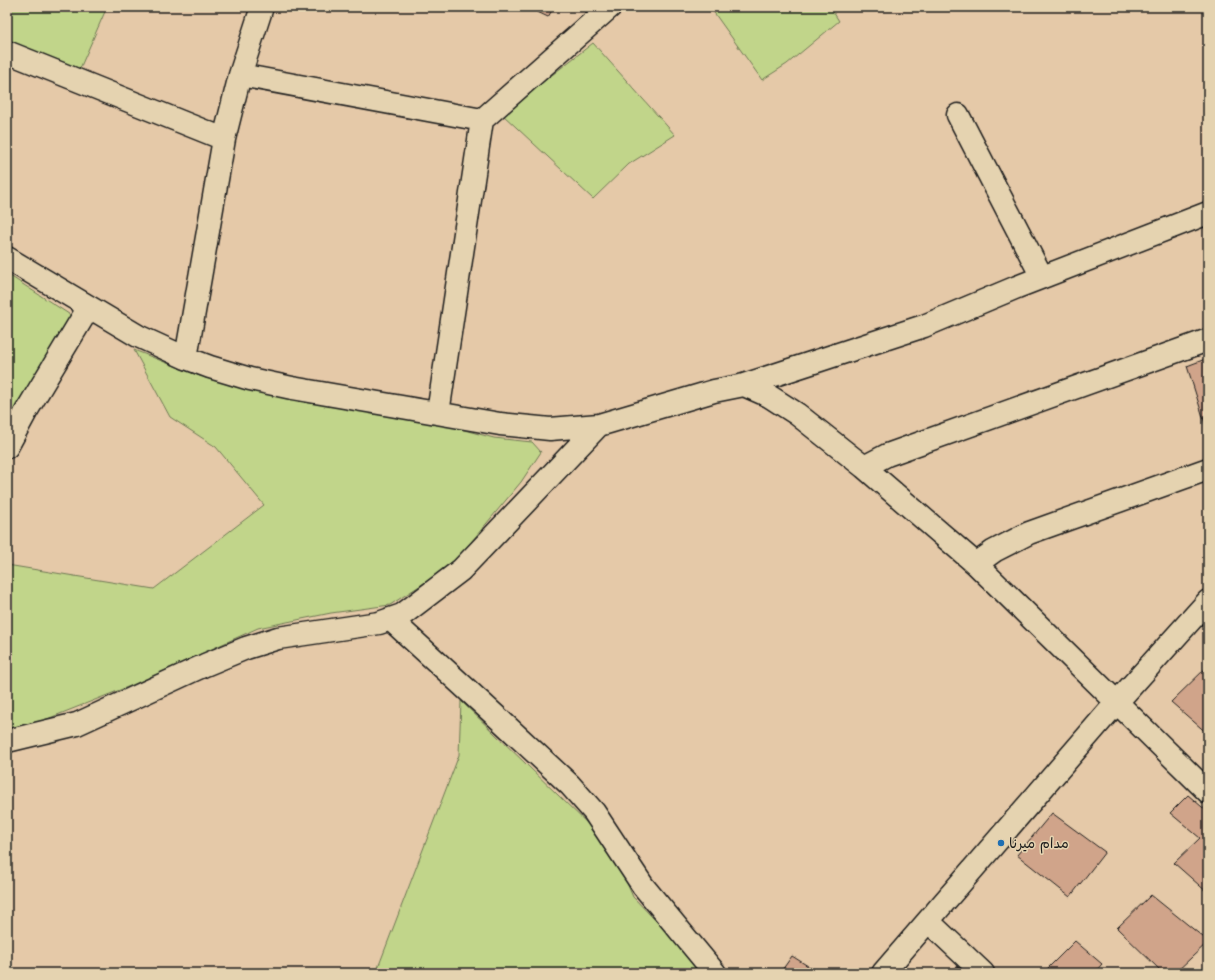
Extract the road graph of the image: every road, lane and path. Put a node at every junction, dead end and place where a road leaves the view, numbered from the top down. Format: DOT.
graph roads {
  1 [pos="262,7"];
  2 [pos="610,7"];
  3 [pos="7,52"];
  4 [pos="240,75"];
  5 [pos="958,114"];
  6 [pos="482,120"];
  7 [pos="224,139"];
  8 [pos="1208,213"];
  9 [pos="7,258"];
  10 [pos="1042,277"];
  11 [pos="88,308"];
  12 [pos="1208,340"];
  13 [pos="186,358"];
  14 [pos="744,385"];
  15 [pos="438,413"];
  16 [pos="599,425"];
  17 [pos="7,447"];
  18 [pos="864,467"];
  19 [pos="1208,469"];
  20 [pos="976,564"];
  21 [pos="1208,601"];
  22 [pos="390,619"];
  23 [pos="1117,702"];
  24 [pos="7,741"];
  25 [pos="1208,792"];
  26 [pos="928,920"];
  27 [pos="715,973"];
  28 [pos="883,973"];
  29 [pos="983,973"];
  1 -- 4 [label="street"];
  2 -- 6 [label="street"];
  3 -- 7 [label="street"];
  4 -- 6 [label="street"];
  4 -- 7 [label="street"];
  5 -- 10 [label="street"];
  6 -- 15 [label="street"];
  7 -- 13 [label="street"];
  8 -- 10 [label="street"];
  9 -- 11 [label="street"];
  10 -- 14 [label="street"];
  11 -- 13 [label="street"];
  11 -- 17 [label="street"];
  12 -- 18 [label="street"];
  13 -- 15 [label="street"];
  14 -- 16 [label="street"];
  14 -- 18 [label="street"];
  15 -- 16 [label="street"];
  16 -- 22 [label="street"];
  18 -- 20 [label="street"];
  19 -- 20 [label="street"];
  20 -- 23 [label="street"];
  21 -- 23 [label="street"];
  22 -- 24 [label="street"];
  22 -- 27 [label="street"];
  23 -- 25 [label="street"];
  23 -- 26 [label="street"];
  26 -- 28 [label="street"];
  26 -- 29 [label="street"];
}
